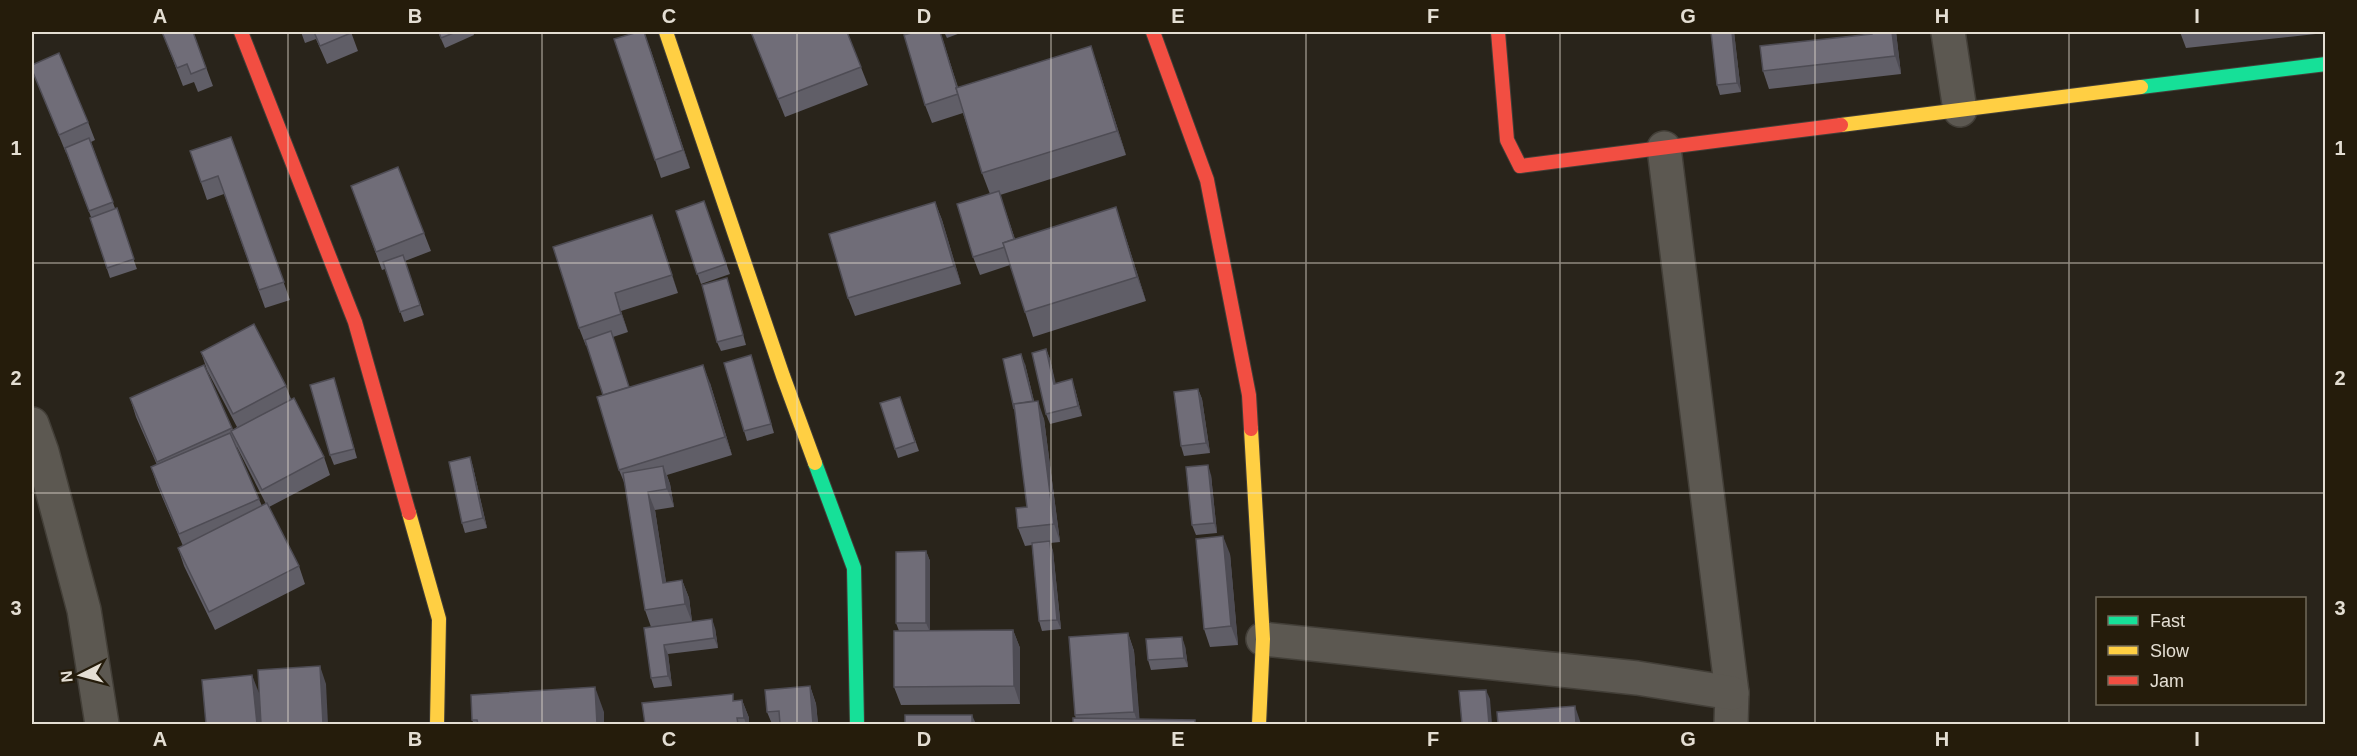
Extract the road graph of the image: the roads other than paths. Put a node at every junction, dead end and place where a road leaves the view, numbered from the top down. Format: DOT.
graph roads {
  1 [pos="241,32"];
  2 [pos="666,32"];
  3 [pos="1153,32"];
  4 [pos="1498,32"];
  5 [pos="1948,32"];
  6 [pos="2325,64"];
  7 [pos="1960,110"];
  8 [pos="1664,148"];
  9 [pos="32,424"];
  10 [pos="1263,639"];
  11 [pos="1732,709"];
  12 [pos="102,724"];
  13 [pos="437,724"];
  14 [pos="857,724"];
  15 [pos="1259,724"];
  1 -- 13 [label="street"];
  2 -- 14 [label="street"];
  3 -- 10 [label="street"];
  4 -- 8 [label="street"];
  5 -- 7 [label="street"];
  6 -- 7 [label="street"];
  7 -- 8 [label="street"];
  8 -- 11 [label="street"];
  9 -- 12 [label="street"];
  10 -- 11 [label="street"];
  10 -- 15 [label="street"];
}
